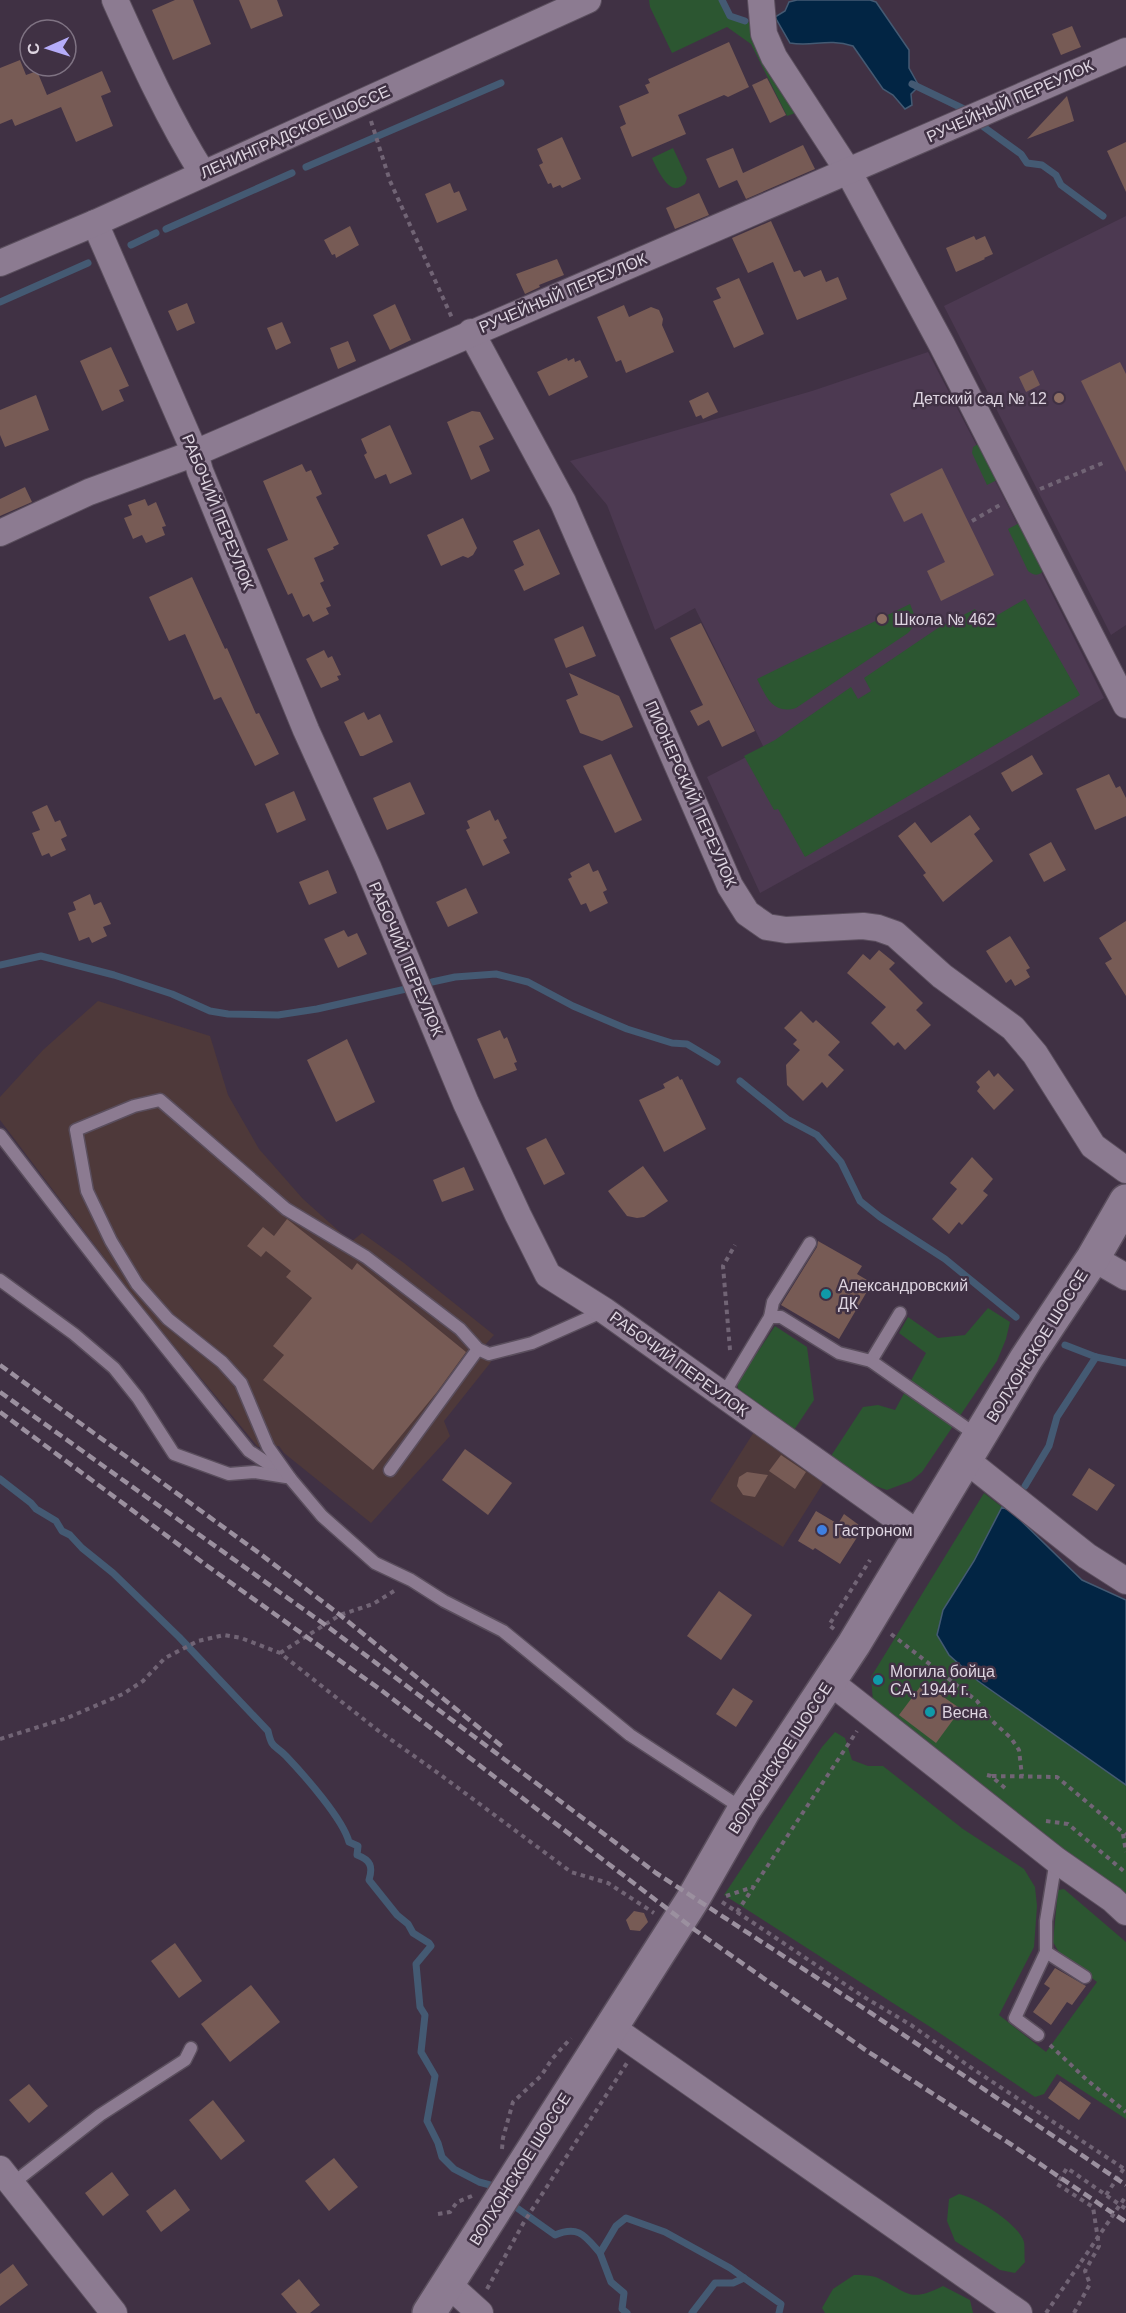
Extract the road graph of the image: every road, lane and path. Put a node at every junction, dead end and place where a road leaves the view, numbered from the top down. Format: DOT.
graph roads {
  1 [pos="115,0"];
  2 [pos="588,0"];
  3 [pos="761,12"];
  4 [pos="1126,51"];
  5 [pos="363,101"];
  6 [pos="848,171"];
  7 [pos="203,174"];
  8 [pos="94,223"];
  9 [pos="0,263"];
  10 [pos="466,334"];
  11 [pos="195,453"];
  12 [pos="1103,463"];
  13 [pos="1038,490"];
  14 [pos="0,533"];
  15 [pos="1126,705"];
  16 [pos="0,1135"];
  17 [pos="1126,1170"];
  18 [pos="1126,1201"];
  19 [pos="810,1243"];
  20 [pos="735,1245"];
  21 [pos="1093,1258"];
  22 [pos="1126,1277"];
  23 [pos="0,1280"];
  24 [pos="605,1311"];
  25 [pos="900,1313"];
  26 [pos="770,1317"];
  27 [pos="478,1349"];
  28 [pos="871,1361"];
  29 [pos="717,1391"];
  30 [pos="973,1448"];
  31 [pos="390,1470"];
  32 [pos="290,1478"];
  33 [pos="920,1535"];
  34 [pos="411,1580"];
  35 [pos="1126,1581"];
  36 [pos="888,1632"];
  37 [pos="280,1653"];
  38 [pos="829,1682"];
  39 [pos="867,1711"];
  40 [pos="0,1739"];
  41 [pos="991,1776"];
  42 [pos="1022,1776"];
  43 [pos="744,1810"];
  44 [pos="1125,1834"];
  45 [pos="1126,1852"];
  46 [pos="1056,1860"];
  47 [pos="754,1886"];
  48 [pos="737,1912"];
  49 [pos="1126,1912"];
  50 [pos="674,1928"];
  51 [pos="1046,1952"];
  52 [pos="1085,1977"];
  53 [pos="611,2027"];
  54 [pos="1038,2035"];
  55 [pos="638,2046"];
  56 [pos="191,2048"];
  57 [pos="1126,2112"];
  58 [pos="1125,2169"];
  59 [pos="6,2176"];
  60 [pos="1106,2194"];
  61 [pos="1126,2196"];
  62 [pos="508,2203"];
  63 [pos="1126,2209"];
  64 [pos="438,2214"];
  65 [pos="448,2284"];
  66 [pos="995,2302"];
  67 [pos="478,2311"];
  68 [pos="1047,2311"];
  69 [pos="114,2313"];
  70 [pos="429,2313"];
  71 [pos="1019,2313"];
  72 [pos="1074,2313"];
  1 -- 7 [label="street"];
  2 -- 5 [label="street, ЛЕНИНГРАДСКОЕ ШОССЕ"];
  3 -- 6 [label="street"];
  4 -- 6 [label="street, РУЧЕЙНЫЙ ПЕРЕУЛОК"];
  5 -- 7 [label="street, ЛЕНИНГРАДСКОЕ ШОССЕ"];
  5 -- 10 [label="path"];
  6 -- 10 [label="street, РУЧЕЙНЫЙ ПЕРЕУЛОК"];
  6 -- 15 [label="street"];
  7 -- 8 [label="street, ЛЕНИНГРАДСКОЕ ШОССЕ"];
  8 -- 9 [label="street, ЛЕНИНГРАДСКОЕ ШОССЕ"];
  8 -- 11 [label="street, РАБОЧИЙ ПЕРЕУЛОК"];
  10 -- 11 [label="street, РУЧЕЙНЫЙ ПЕРЕУЛОК"];
  10 -- 17 [label="street, ПИОНЕРСКИЙ ПЕРЕУЛОК"];
  11 -- 14 [label="street, РУЧЕЙНЫЙ ПЕРЕУЛОК"];
  11 -- 24 [label="street, РАБОЧИЙ ПЕРЕУЛОК"];
  12 -- 13 [label="path"];
  16 -- 32 [label="lane"];
  18 -- 21 [label="main road, ВОЛХОНСКОЕ ШОССЕ"];
  19 -- 26 [label="lane"];
  20 -- 29 [label="path"];
  21 -- 22 [label="street"];
  21 -- 30 [label="main road, ВОЛХОНСКОЕ ШОССЕ"];
  23 -- 32 [label="lane"];
  24 -- 27 [label="lane"];
  24 -- 29 [label="street, РАБОЧИЙ ПЕРЕУЛОК"];
  25 -- 28 [label="lane"];
  26 -- 28 [label="lane"];
  26 -- 29 [label="lane"];
  27 -- 31 [label="lane"];
  27 -- 32 [label="lane"];
  28 -- 30 [label="lane"];
  29 -- 33 [label="street, РАБОЧИЙ ПЕРЕУЛОК"];
  30 -- 33 [label="main road, ВОЛХОНСКОЕ ШОССЕ"];
  30 -- 35 [label="street"];
  32 -- 34 [label="lane"];
  33 -- 38 [label="main road, ВОЛХОНСКОЕ ШОССЕ"];
  34 -- 37 [label="path"];
  34 -- 43 [label="lane"];
  36 -- 42 [label="path"];
  37 -- 40 [label="path"];
  37 -- 50 [label="path"];
  38 -- 39 [label="street"];
  38 -- 43 [label="main road, ВОЛХОНСКОЕ ШОССЕ"];
  39 -- 46 [label="street"];
  39 -- 47 [label="path"];
  41 -- 42 [label="path"];
  42 -- 44 [label="path"];
  43 -- 50 [label="main road, ВОЛХОНСКОЕ ШОССЕ"];
  44 -- 45 [label="path"];
  46 -- 49 [label="street"];
  46 -- 51 [label="lane"];
  47 -- 48 [label="path"];
  47 -- 48 [label="path"];
  48 -- 58 [label="path"];
  50 -- 53 [label="main road, ВОЛХОНСКОЕ ШОССЕ"];
  51 -- 52 [label="lane"];
  51 -- 54 [label="lane"];
  53 -- 55 [label="street"];
  53 -- 62 [label="main road, ВОЛХОНСКОЕ ШОССЕ"];
  54 -- 57 [label="path"];
  55 -- 62 [label="path"];
  55 -- 66 [label="street"];
  56 -- 59 [label="lane"];
  58 -- 60 [label="path"];
  59 -- 69 [label="street"];
  60 -- 63 [label="path"];
  60 -- 72 [label="path"];
  61 -- 68 [label="path, bridge"];
  62 -- 64 [label="path"];
  62 -- 65 [label="main road, ВОЛХОНСКОЕ ШОССЕ"];
  62 -- 67 [label="path"];
  65 -- 67 [label="street"];
  65 -- 70 [label="main road, ВОЛХОНСКОЕ ШОССЕ"];
  66 -- 71 [label="street"];
}
